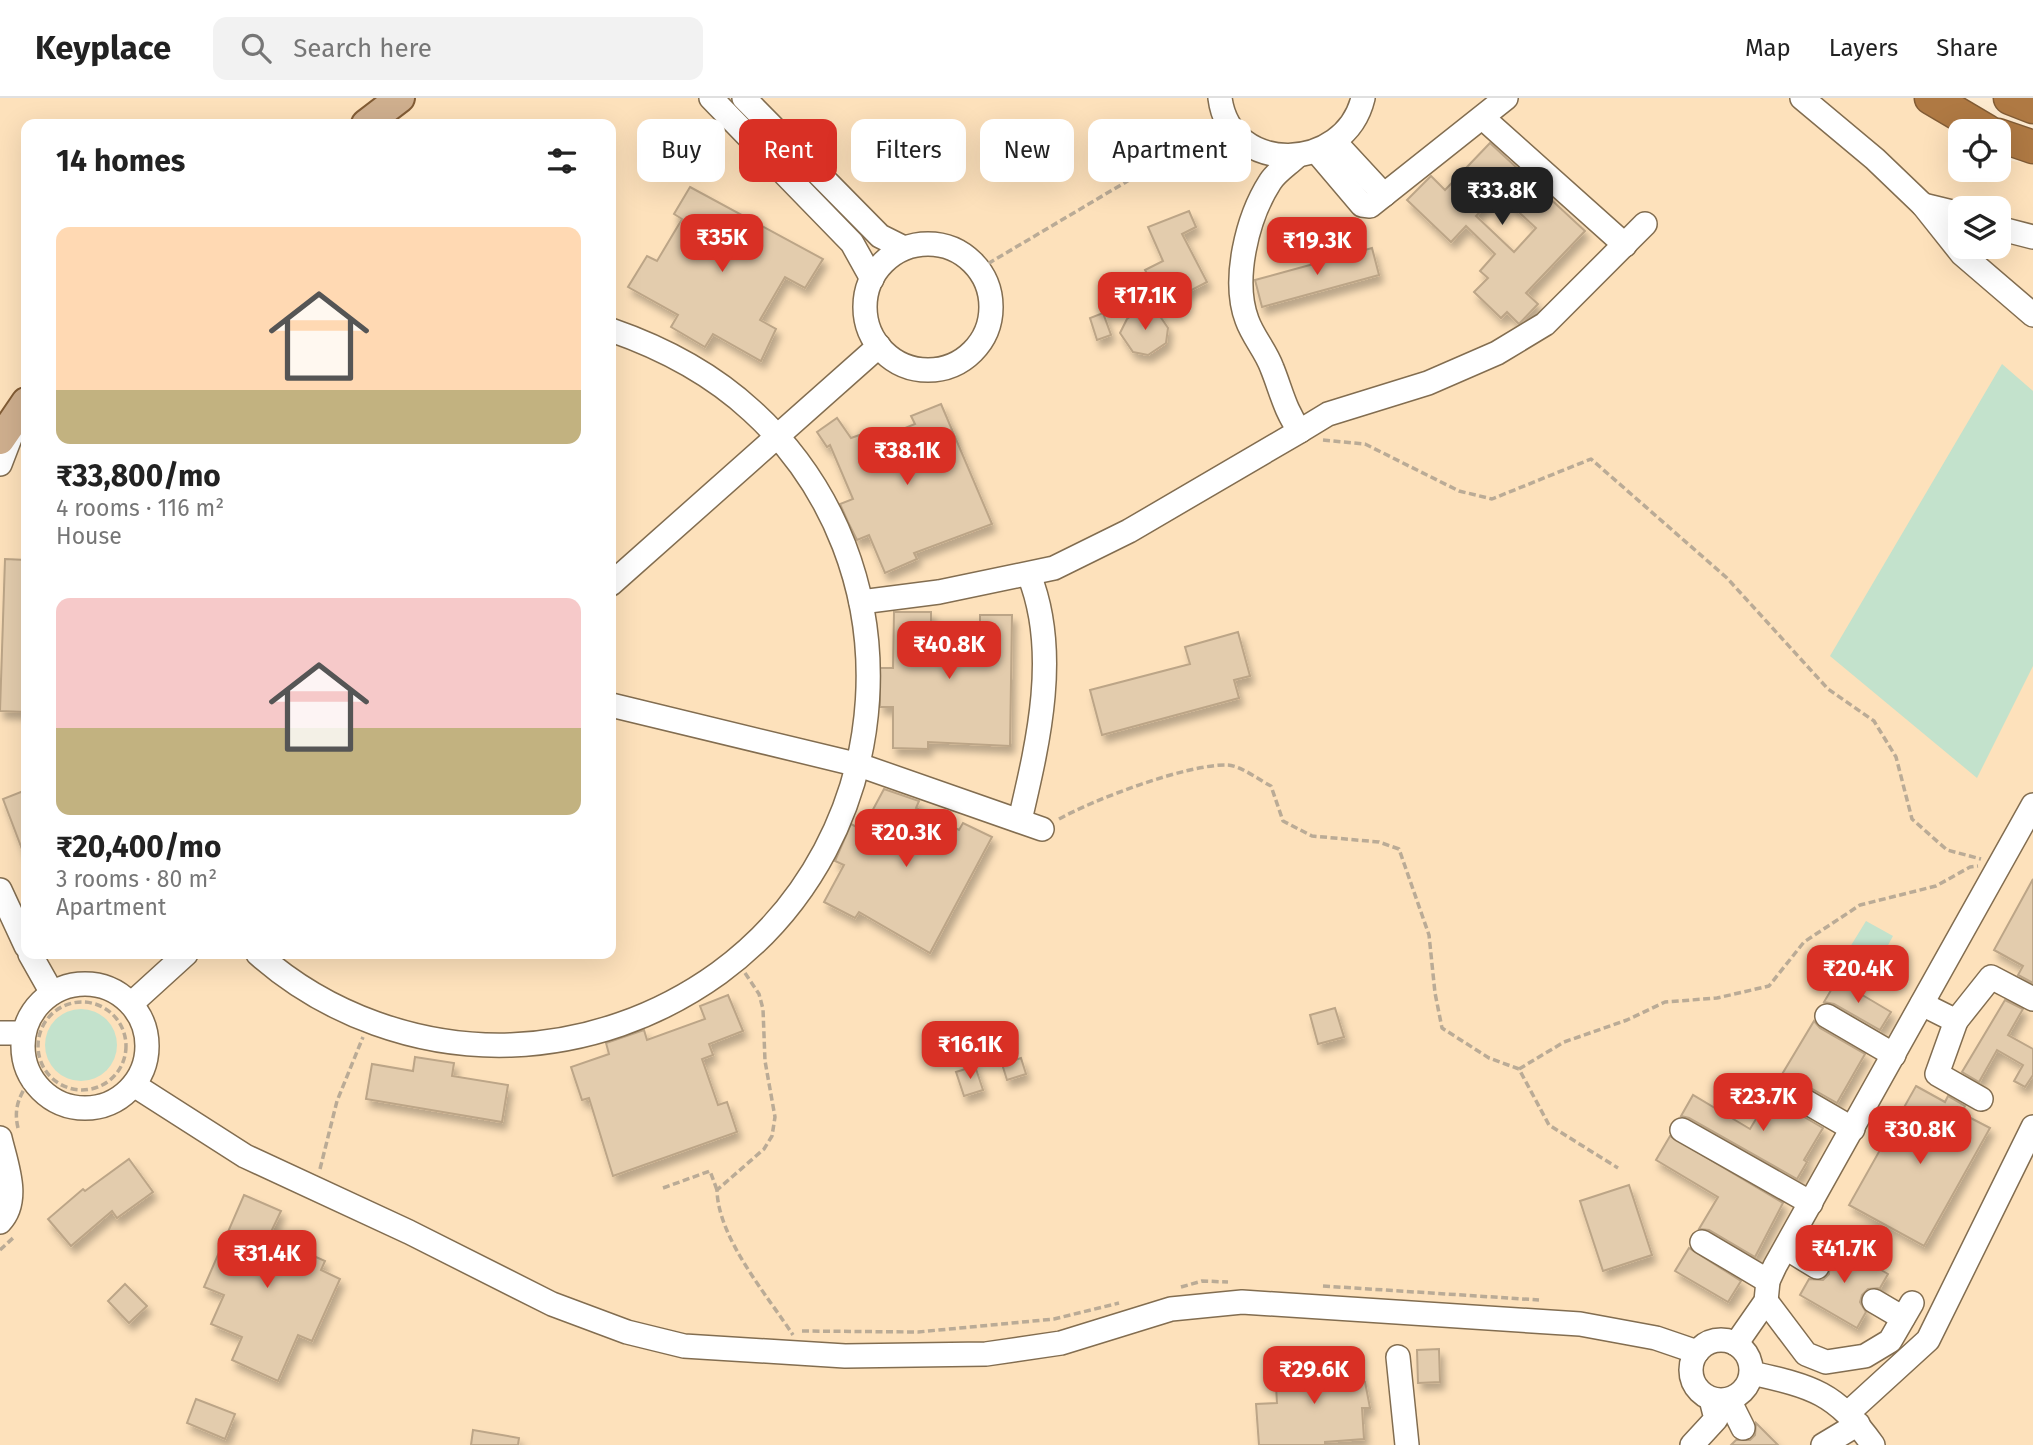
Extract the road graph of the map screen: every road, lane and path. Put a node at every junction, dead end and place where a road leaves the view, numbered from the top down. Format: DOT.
graph roads {
  1 [pos="400,98"];
  2 [pos="711,98"];
  3 [pos="744,98"];
  4 [pos="1220,98"];
  5 [pos="1363,98"];
  6 [pos="1506,98"];
  7 [pos="1802,98"];
  8 [pos="1931,98"];
  9 [pos="2010,98"];
  10 [pos="2033,107"];
  11 [pos="1483,118"];
  12 [pos="373,119"];
  13 [pos="1227,119"];
  14 [pos="1967,119"];
  15 [pos="2011,139"];
  16 [pos="1251,144"];
  17 [pos="2033,147"];
  18 [pos="1317,150"];
  19 [pos="1126,182"];
  20 [pos="1923,205"];
  21 [pos="1948,211"];
  22 [pos="1645,224"];
  23 [pos="2011,231"];
  24 [pos="2033,237"];
  25 [pos="1625,245"];
  26 [pos="904,248"];
  27 [pos="979,269"];
  28 [pos="872,279"];
  29 [pos="2033,315"];
  30 [pos="616,332"];
  31 [pos="879,346"];
  32 [pos="21,410"];
  33 [pos="21,413"];
  34 [pos="1294,433"];
  35 [pos="777,437"];
  36 [pos="0,440"];
  37 [pos="0,464"];
  38 [pos="1029,575"];
  39 [pos="616,580"];
  40 [pos="861,602"];
  41 [pos="616,706"];
  42 [pos="859,765"];
  43 [pos="2033,805"];
  44 [pos="1020,820"];
  45 [pos="1042,829"];
  46 [pos="2001,863"];
  47 [pos="0,890"];
  48 [pos="21,935"];
  49 [pos="32,959"];
  50 [pos="181,959"];
  51 [pos="264,959"];
  52 [pos="734,962"];
  53 [pos="2033,999"];
  54 [pos="52,1003"];
  55 [pos="131,1004"];
  56 [pos="1922,1004"];
  57 [pos="1827,1016"];
  58 [pos="1956,1021"];
  59 [pos="383,1026"];
  60 [pos="0,1033"];
  61 [pos="23,1033"];
  62 [pos="1894,1055"];
  63 [pos="1519,1069"];
  64 [pos="134,1085"];
  65 [pos="1784,1089"];
  66 [pos="1982,1099"];
  67 [pos="2033,1126"];
  68 [pos="1853,1129"];
  69 [pos="1682,1130"];
  70 [pos="0,1138"];
  71 [pos="1618,1168"];
  72 [pos="315,1188"];
  73 [pos="663,1188"];
  74 [pos="717,1190"];
  75 [pos="1811,1203"];
  76 [pos="0,1222"];
  77 [pos="1702,1242"];
  78 [pos="1786,1248"];
  79 [pos="1817,1267"];
  80 [pos="1767,1291"];
  81 [pos="1874,1301"];
  82 [pos="1736,1344"];
  83 [pos="1697,1352"];
  84 [pos="806,1354"];
  85 [pos="1806,1354"];
  86 [pos="1398,1357"];
  87 [pos="1752,1373"];
  88 [pos="1796,1384"];
  89 [pos="1720,1399"];
  90 [pos="1853,1418"];
  91 [pos="1744,1427"];
  92 [pos="1407,1445"];
  93 [pos="1692,1445"];
  94 [pos="1823,1445"];
  95 [pos="1873,1445"];
  1 -- 12 [label="main road"];
  2 -- 28 [label="street"];
  3 -- 26 [label="street"];
  4 -- 13 [label="street"];
  5 -- 18 [label="street"];
  6 -- 11 [label="street"];
  7 -- 20 [label="street"];
  8 -- 14 [label="highway"];
  9 -- 10 [label="highway"];
  11 -- 18 [label="street"];
  11 -- 25 [label="street"];
  15 -- 17 [label="highway"];
  16 -- 18 [label="street"];
  18 -- 34 [label="street"];
  19 -- 27 [label="path"];
  20 -- 21 [label="street"];
  20 -- 29 [label="street"];
  22 -- 25 [label="street"];
  23 -- 24 [label="street"];
  25 -- 34 [label="street"];
  26 -- 27 [label="street"];
  26 -- 28 [label="street"];
  27 -- 31 [label="street"];
  28 -- 31 [label="street"];
  30 -- 35 [label="street"];
  31 -- 35 [label="street"];
  32 -- 36 [label="main road"];
  33 -- 37 [label="street"];
  34 -- 38 [label="street"];
  34 -- 46 [label="path"];
  35 -- 39 [label="street"];
  35 -- 40 [label="street"];
  38 -- 40 [label="street"];
  38 -- 44 [label="street"];
  40 -- 42 [label="street"];
  41 -- 42 [label="street"];
  42 -- 44 [label="street"];
  42 -- 52 [label="street"];
  43 -- 46 [label="street"];
  44 -- 45 [label="street"];
  45 -- 63 [label="path"];
  46 -- 56 [label="street"];
  46 -- 63 [label="path"];
  47 -- 48 [label="street"];
  49 -- 54 [label="street"];
  50 -- 55 [label="street"];
  51 -- 59 [label="street"];
  52 -- 59 [label="street"];
  52 -- 74 [label="path"];
  53 -- 58 [label="street"];
  54 -- 54 [label="path"];
  54 -- 55 [label="street"];
  54 -- 61 [label="street"];
  55 -- 64 [label="street"];
  56 -- 58 [label="street"];
  56 -- 62 [label="street"];
  57 -- 62 [label="street"];
  58 -- 66 [label="street"];
  59 -- 72 [label="path"];
  60 -- 61 [label="street"];
  61 -- 64 [label="street"];
  62 -- 68 [label="street"];
  63 -- 71 [label="path"];
  64 -- 72 [label="street"];
  65 -- 68 [label="street"];
  67 -- 90 [label="street"];
  68 -- 75 [label="street"];
  69 -- 75 [label="street"];
  70 -- 76 [label="street"];
  72 -- 84 [label="street"];
  73 -- 74 [label="path"];
  74 -- 84 [label="path"];
  75 -- 78 [label="street"];
  77 -- 80 [label="street"];
  78 -- 79 [label="street"];
  78 -- 80 [label="street"];
  80 -- 82 [label="street"];
  80 -- 85 [label="street"];
  81 -- 85 [label="street"];
  82 -- 83 [label="street"];
  82 -- 87 [label="street"];
  83 -- 84 [label="street"];
  83 -- 89 [label="street"];
  85 -- 88 [label="street"];
  86 -- 92 [label="street"];
  87 -- 88 [label="street"];
  87 -- 89 [label="street"];
  88 -- 90 [label="street"];
  89 -- 91 [label="street"];
  89 -- 93 [label="street"];
  90 -- 94 [label="street"];
  90 -- 95 [label="street"];
}
